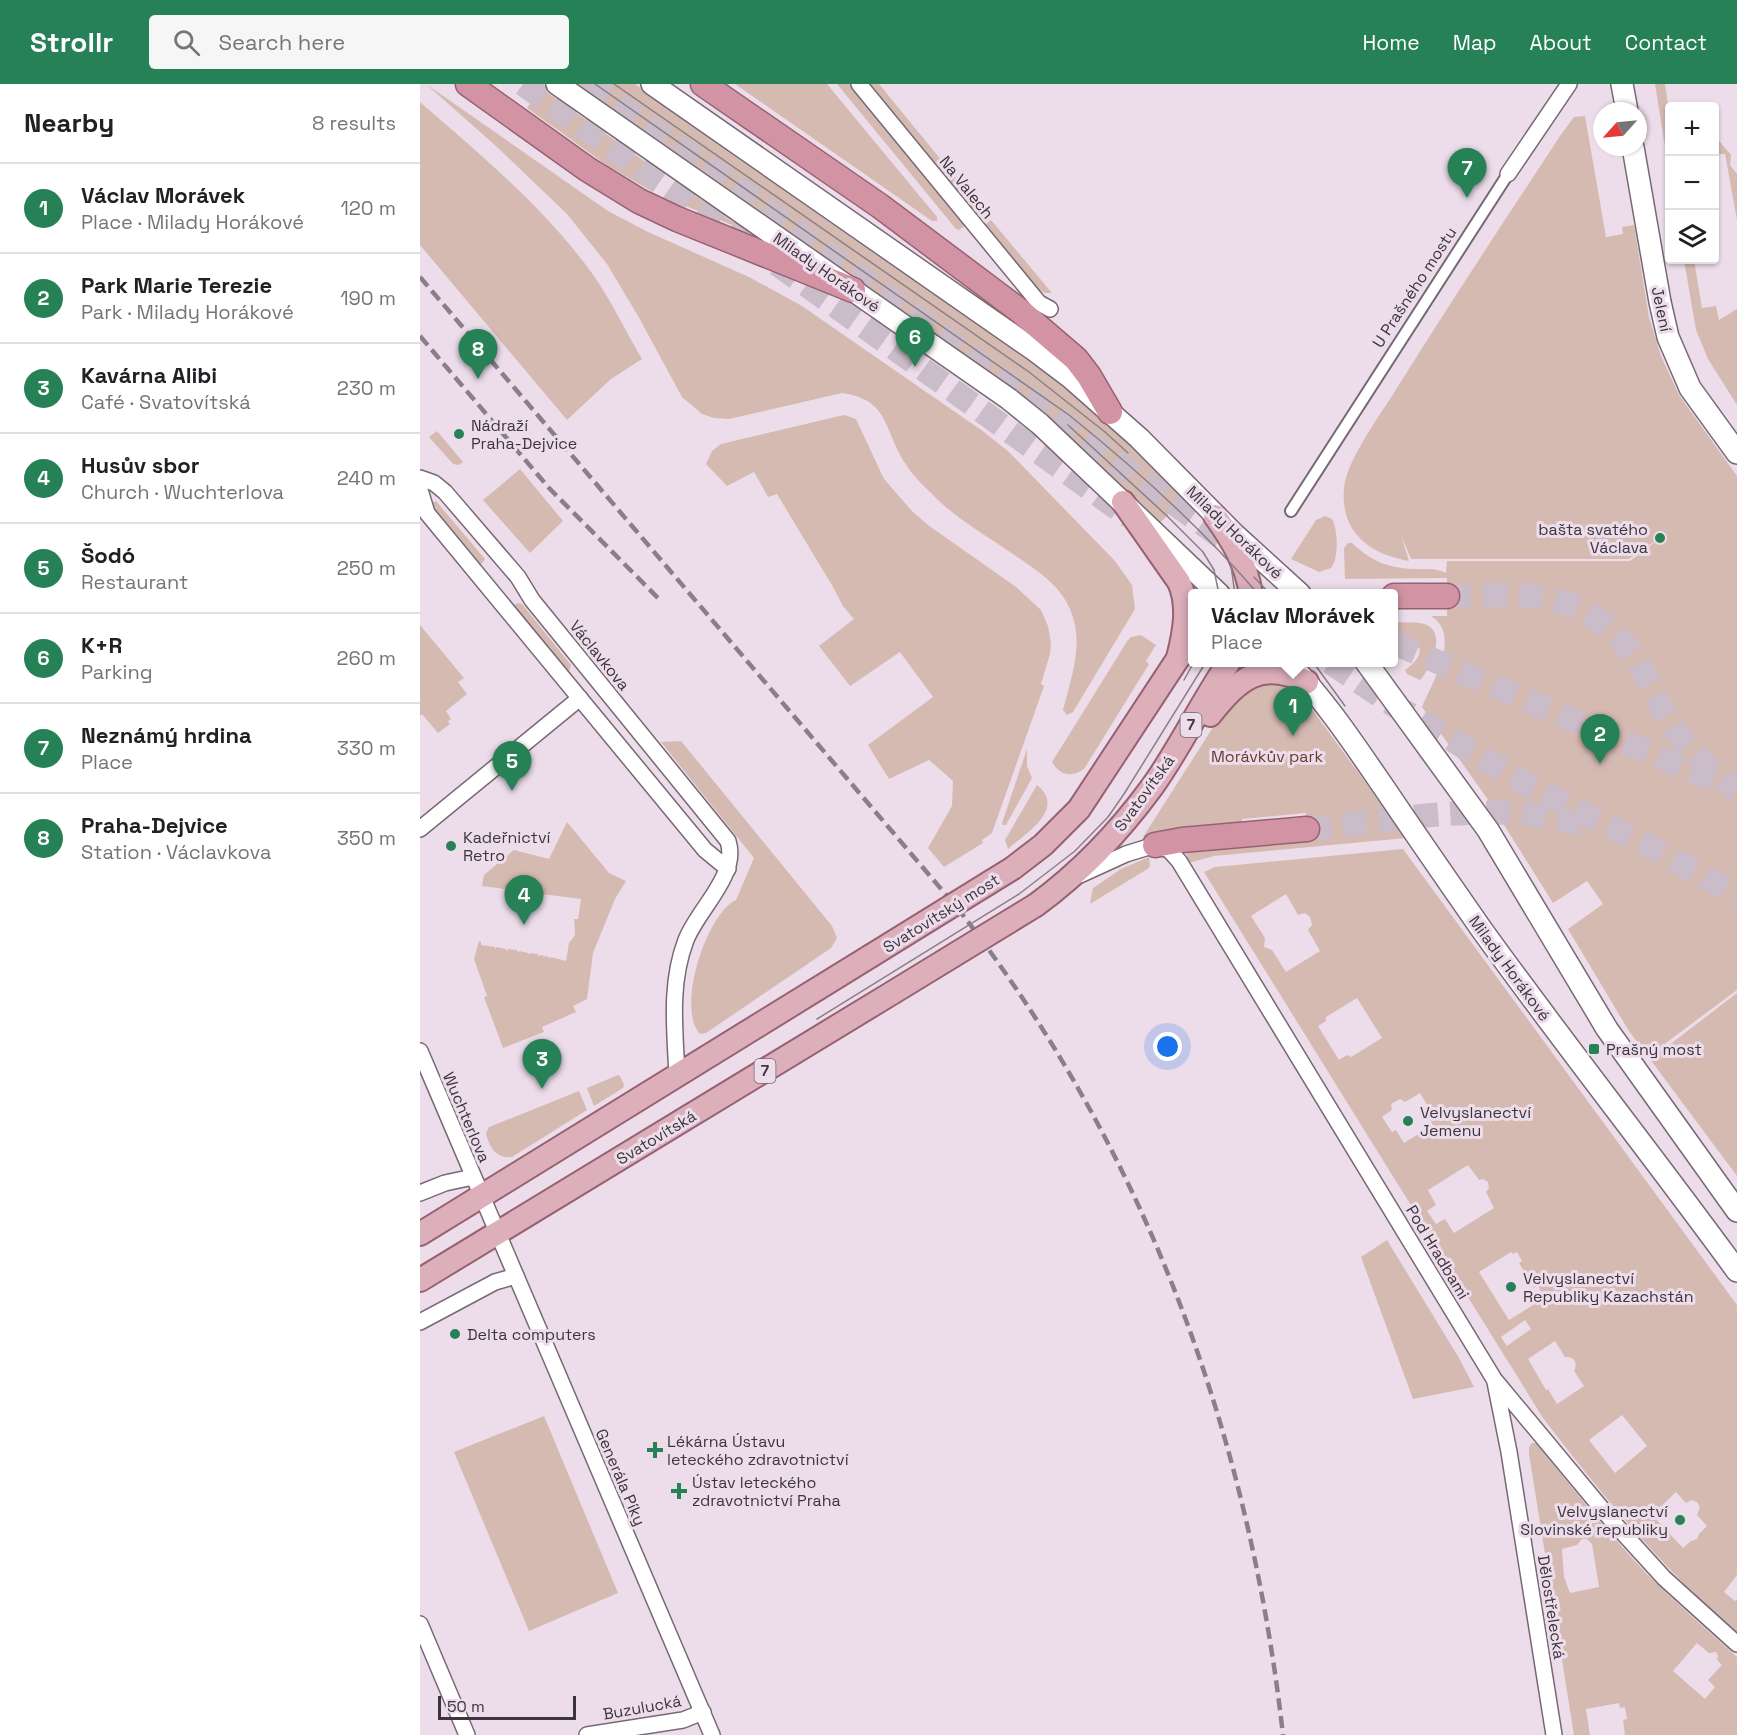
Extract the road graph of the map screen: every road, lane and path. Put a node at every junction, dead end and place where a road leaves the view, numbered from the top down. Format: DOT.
graph roads {
  1 [pos="468,84"];
  2 [pos="557,84"];
  3 [pos="651,84"];
  4 [pos="703,84"];
  5 [pos="859,84"];
  6 [pos="1569,84"];
  7 [pos="1622,84"];
  8 [pos="1625,102"];
  9 [pos="1635,156"];
  10 [pos="1508,174"];
  11 [pos="853,290"];
  12 [pos="1050,309"];
  13 [pos="1110,412"];
  14 [pos="1737,453"];
  15 [pos="420,478"];
  16 [pos="420,490"];
  17 [pos="1123,502"];
  18 [pos="1291,511"];
  19 [pos="1215,516"];
  20 [pos="1214,589"];
  21 [pos="1250,589"];
  22 [pos="1295,589"];
  23 [pos="1398,596"];
  24 [pos="1447,596"];
  25 [pos="1188,647"];
  26 [pos="1177,660"];
  27 [pos="1227,667"];
  28 [pos="1292,667"];
  29 [pos="1369,667"];
  30 [pos="1307,682"];
  31 [pos="580,698"];
  32 [pos="1152,787"];
  33 [pos="420,829"];
  34 [pos="1307,829"];
  35 [pos="1155,845"];
  36 [pos="728,869"];
  37 [pos="1069,880"];
  38 [pos="420,1052"];
  39 [pos="677,1076"];
  40 [pos="477,1186"];
  41 [pos="420,1193"];
  42 [pos="1737,1211"];
  43 [pos="497,1233"];
  44 [pos="420,1234"];
  45 [pos="1737,1270"];
  46 [pos="516,1276"];
  47 [pos="420,1280"];
  48 [pos="420,1322"];
  49 [pos="1494,1379"];
  50 [pos="420,1624"];
  51 [pos="1737,1644"];
  52 [pos="703,1712"];
  53 [pos="467,1735"];
  54 [pos="587,1735"];
  55 [pos="712,1735"];
  56 [pos="1554,1735"];
  1 -- 11 [label="highway"];
  2 -- 11 [label="main road, Milady Horákové"];
  3 -- 13 [label="main road, Milady Horákové"];
  4 -- 13 [label="highway"];
  5 -- 12 [label="street, Na Valech"];
  6 -- 10 [label="street, U Prašného mostu"];
  7 -- 8 [label="main road"];
  9 -- 14 [label="main road, Jelení"];
  10 -- 18 [label="street, U Prašného mostu"];
  11 -- 17 [label="main road, Milady Horákové"];
  13 -- 19 [label="main road, Milady Horákové"];
  15 -- 36 [label="street, Václavkova"];
  16 -- 31 [label="street"];
  17 -- 20 [label="main road, Milady Horákové"];
  17 -- 26 [label="main road"];
  19 -- 21 [label="main road"];
  19 -- 22 [label="main road, Milady Horákové"];
  23 -- 24 [label="highway"];
  25 -- 26 [label="main road"];
  26 -- 39 [label="main road, Svatovítský most, bridge"];
  27 -- 32 [label="main road, Svatovítská / 7"];
  28 -- 30 [label="main road, Milady Horákové"];
  29 -- 42 [label="main road"];
  30 -- 32 [label="main road"];
  30 -- 45 [label="main road, Milady Horákové"];
  31 -- 33 [label="street"];
  31 -- 36 [label="street"];
  32 -- 37 [label="main road, Svatovítská / 7"];
  34 -- 35 [label="highway"];
  35 -- 37 [label="street"];
  35 -- 49 [label="street, Pod Hradbami"];
  36 -- 39 [label="street"];
  37 -- 43 [label="main road, Svatovítská / 7, bridge"];
  38 -- 40 [label="street, Wuchterlova"];
  39 -- 40 [label="main road"];
  40 -- 41 [label="street"];
  40 -- 43 [label="street, Wuchterlova"];
  40 -- 44 [label="main road"];
  43 -- 46 [label="street, Generála Píky"];
  43 -- 47 [label="main road, Svatovítská / 7"];
  46 -- 48 [label="street"];
  46 -- 52 [label="street, Generála Píky"];
  49 -- 51 [label="street, Pod Hradbami"];
  49 -- 56 [label="street, Dělostřelecká"];
  50 -- 53 [label="street"];
  52 -- 54 [label="street, Buzulucká"];
  52 -- 55 [label="street, Generála Píky"];
}
